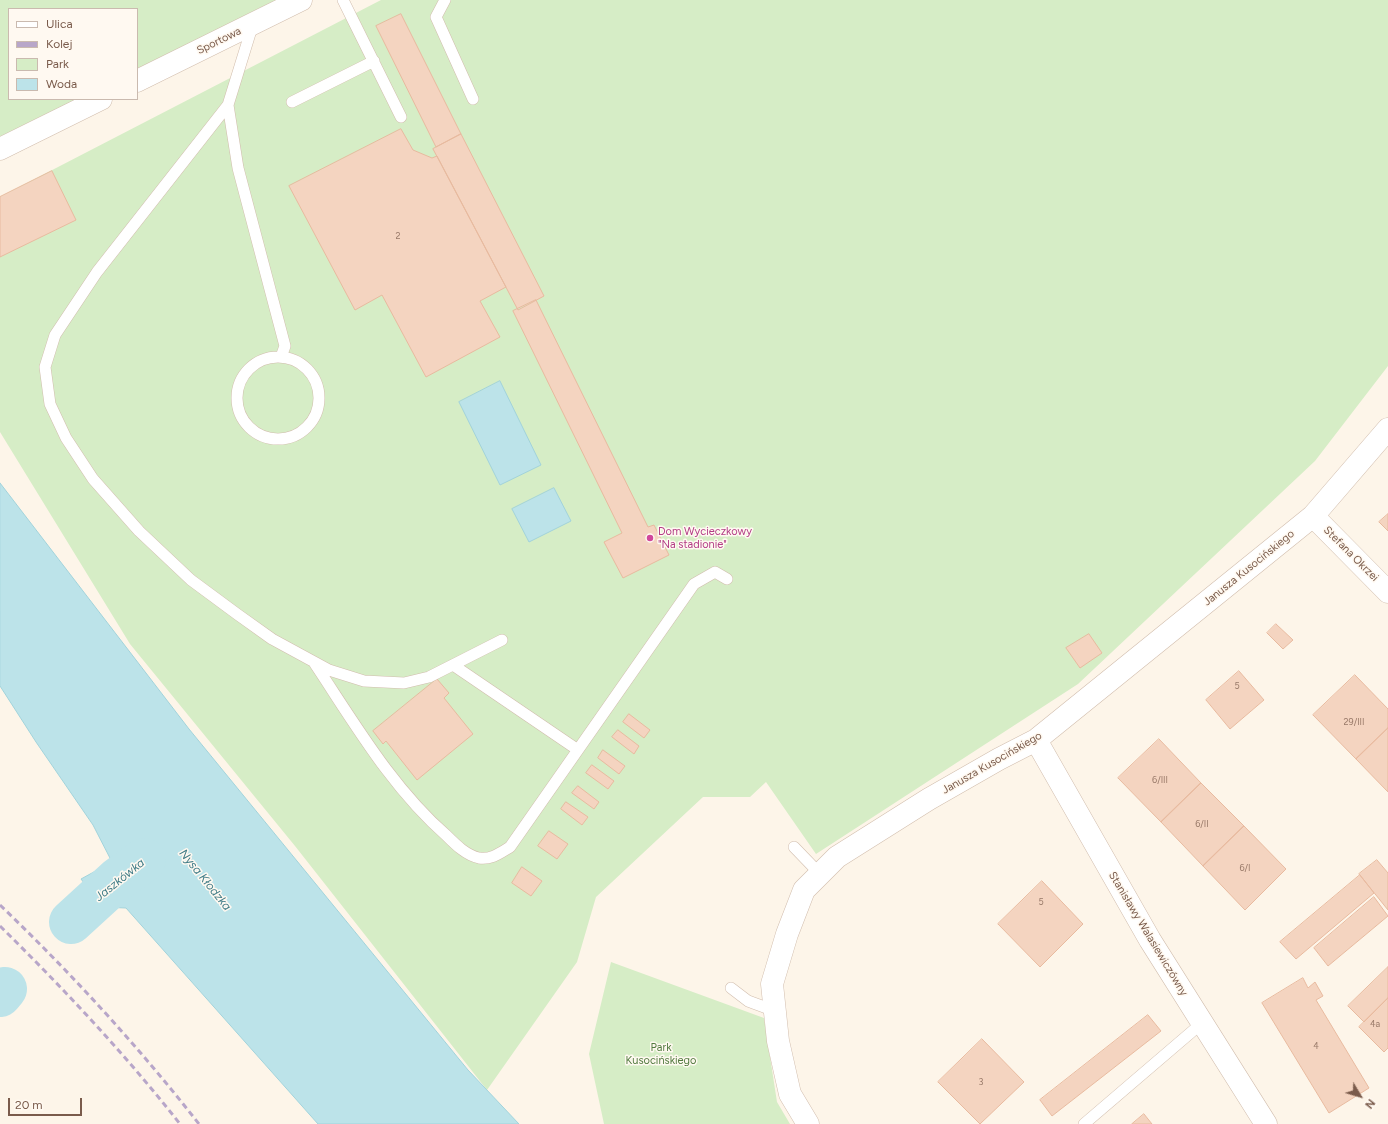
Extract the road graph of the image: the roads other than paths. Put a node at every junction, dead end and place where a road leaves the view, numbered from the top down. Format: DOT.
graph roads {
  1 [pos="301,0"];
  2 [pos="343,0"];
  3 [pos="445,0"];
  4 [pos="254,24"];
  5 [pos="374,61"];
  6 [pos="138,81"];
  7 [pos="472,99"];
  8 [pos="99,100"];
  9 [pos="292,102"];
  10 [pos="228,105"];
  11 [pos="401,116"];
  12 [pos="0,149"];
  13 [pos="281,357"];
  14 [pos="1388,429"];
  15 [pos="1314,516"];
  16 [pos="727,579"];
  17 [pos="1388,592"];
  18 [pos="502,640"];
  19 [pos="314,662"];
  20 [pos="453,665"];
  21 [pos="1036,740"];
  22 [pos="578,750"];
  23 [pos="794,847"];
  24 [pos="820,874"];
  25 [pos="731,988"];
  26 [pos="775,1011"];
  27 [pos="1202,1023"];
  28 [pos="808,1124"];
  29 [pos="1084,1124"];
  30 [pos="1266,1124"];
  1 -- 4 [label="street, Sportowa"];
  2 -- 5 [label="lane"];
  3 -- 7 [label="lane"];
  4 -- 6 [label="street, Sportowa"];
  4 -- 10 [label="lane"];
  5 -- 9 [label="lane"];
  5 -- 11 [label="lane"];
  8 -- 12 [label="street"];
  10 -- 13 [label="lane"];
  10 -- 19 [label="lane"];
  13 -- 13 [label="lane"];
  14 -- 15 [label="street, Janusza Kusocińskiego"];
  15 -- 17 [label="street, Stefana Okrzei"];
  15 -- 21 [label="street, Janusza Kusocińskiego"];
  16 -- 22 [label="lane"];
  18 -- 20 [label="lane"];
  19 -- 20 [label="lane"];
  19 -- 22 [label="lane"];
  20 -- 22 [label="lane"];
  21 -- 24 [label="street, Janusza Kusocińskiego"];
  21 -- 27 [label="street, Stanisławy Walasiewiczówny"];
  23 -- 24 [label="lane"];
  24 -- 26 [label="street, Janusza Kusocińskiego"];
  25 -- 26 [label="lane"];
  26 -- 28 [label="street, Janusza Kusocińskiego"];
  27 -- 29 [label="lane"];
  27 -- 30 [label="street, Stanisławy Walasiewiczówny"];
}
